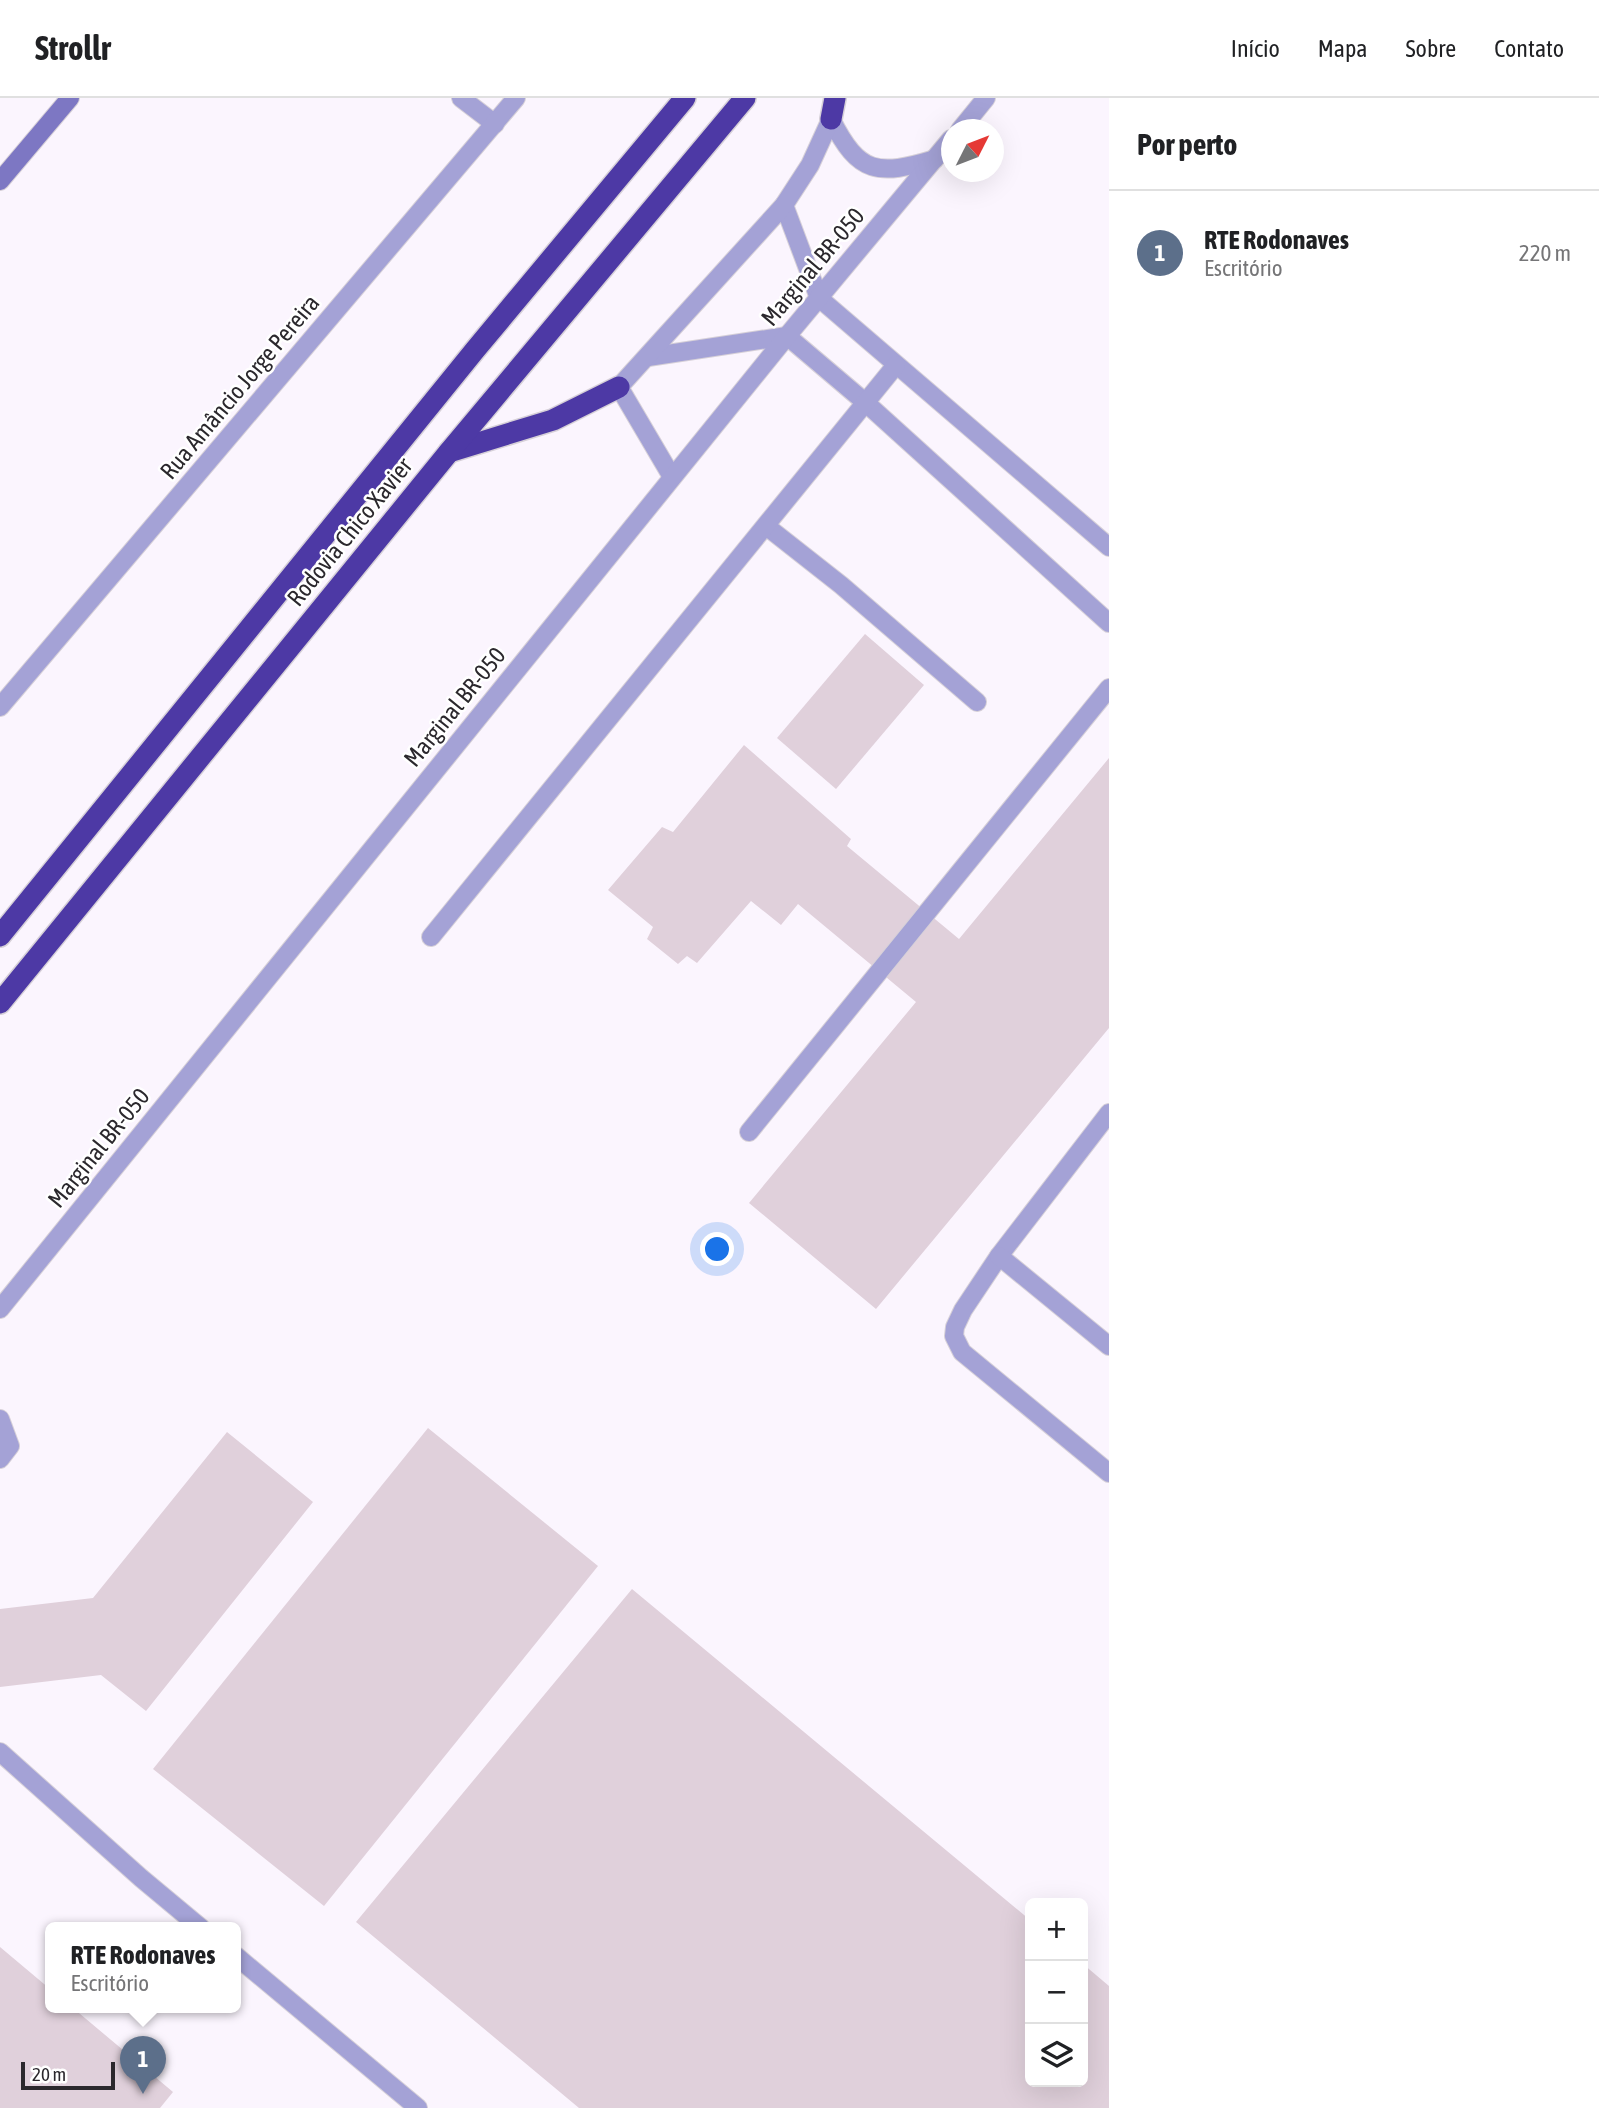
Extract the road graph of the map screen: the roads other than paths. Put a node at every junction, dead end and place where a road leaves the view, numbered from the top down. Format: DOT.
graph roads {
  1 [pos="70,98"];
  2 [pos="461,98"];
  3 [pos="516,98"];
  4 [pos="685,98"];
  5 [pos="745,98"];
  6 [pos="986,98"];
  7 [pos="833,108"];
  8 [pos="969,119"];
  9 [pos="495,124"];
  10 [pos="941,152"];
  11 [pos="935,159"];
  12 [pos="0,181"];
  13 [pos="783,205"];
  14 [pos="819,298"];
  15 [pos="787,336"];
  16 [pos="648,356"];
  17 [pos="896,365"];
  18 [pos="619,387"];
  19 [pos="866,403"];
  20 [pos="449,452"];
  21 [pos="672,477"];
  22 [pos="766,526"];
  23 [pos="1109,547"];
  24 [pos="1109,623"];
  25 [pos="1109,688"];
  26 [pos="978,702"];
  27 [pos="0,707"];
  28 [pos="0,936"];
  29 [pos="431,937"];
  30 [pos="0,1003"];
  31 [pos="1109,1113"];
  32 [pos="749,1132"];
  33 [pos="999,1256"];
  34 [pos="0,1309"];
  35 [pos="1109,1346"];
  36 [pos="0,1419"];
  37 [pos="0,1459"];
  38 [pos="1109,1473"];
  39 [pos="0,1752"];
  40 [pos="194,1922"];
  41 [pos="241,1960"];
  42 [pos="418,2108"];
  1 -- 12 [label="street"];
  2 -- 9 [label="street"];
  3 -- 9 [label="street, Rua Amâncio Jorge Pereira"];
  4 -- 28 [label="highway, Rodovia Chico Xavier"];
  5 -- 20 [label="highway, Rodovia Chico Xavier"];
  6 -- 8 [label="street"];
  7 -- 11 [label="street"];
  7 -- 13 [label="street"];
  9 -- 27 [label="street, Rua Amâncio Jorge Pereira"];
  10 -- 11 [label="street, Marginal BR-050"];
  11 -- 14 [label="street, Marginal BR-050"];
  13 -- 14 [label="street"];
  13 -- 16 [label="street"];
  14 -- 15 [label="street, Marginal BR-050"];
  14 -- 17 [label="street"];
  15 -- 16 [label="street"];
  15 -- 19 [label="street"];
  15 -- 21 [label="street, Marginal BR-050"];
  16 -- 18 [label="street"];
  17 -- 19 [label="street"];
  17 -- 23 [label="street"];
  18 -- 20 [label="highway"];
  18 -- 21 [label="street"];
  19 -- 22 [label="street"];
  19 -- 24 [label="street"];
  20 -- 30 [label="highway, Rodovia Chico Xavier"];
  21 -- 34 [label="street, Marginal BR-050"];
  22 -- 26 [label="street"];
  22 -- 29 [label="street"];
  25 -- 32 [label="street"];
  31 -- 33 [label="street"];
  33 -- 35 [label="street"];
  33 -- 38 [label="street"];
  36 -- 37 [label="street"];
  39 -- 40 [label="street"];
  41 -- 42 [label="street"];
}
